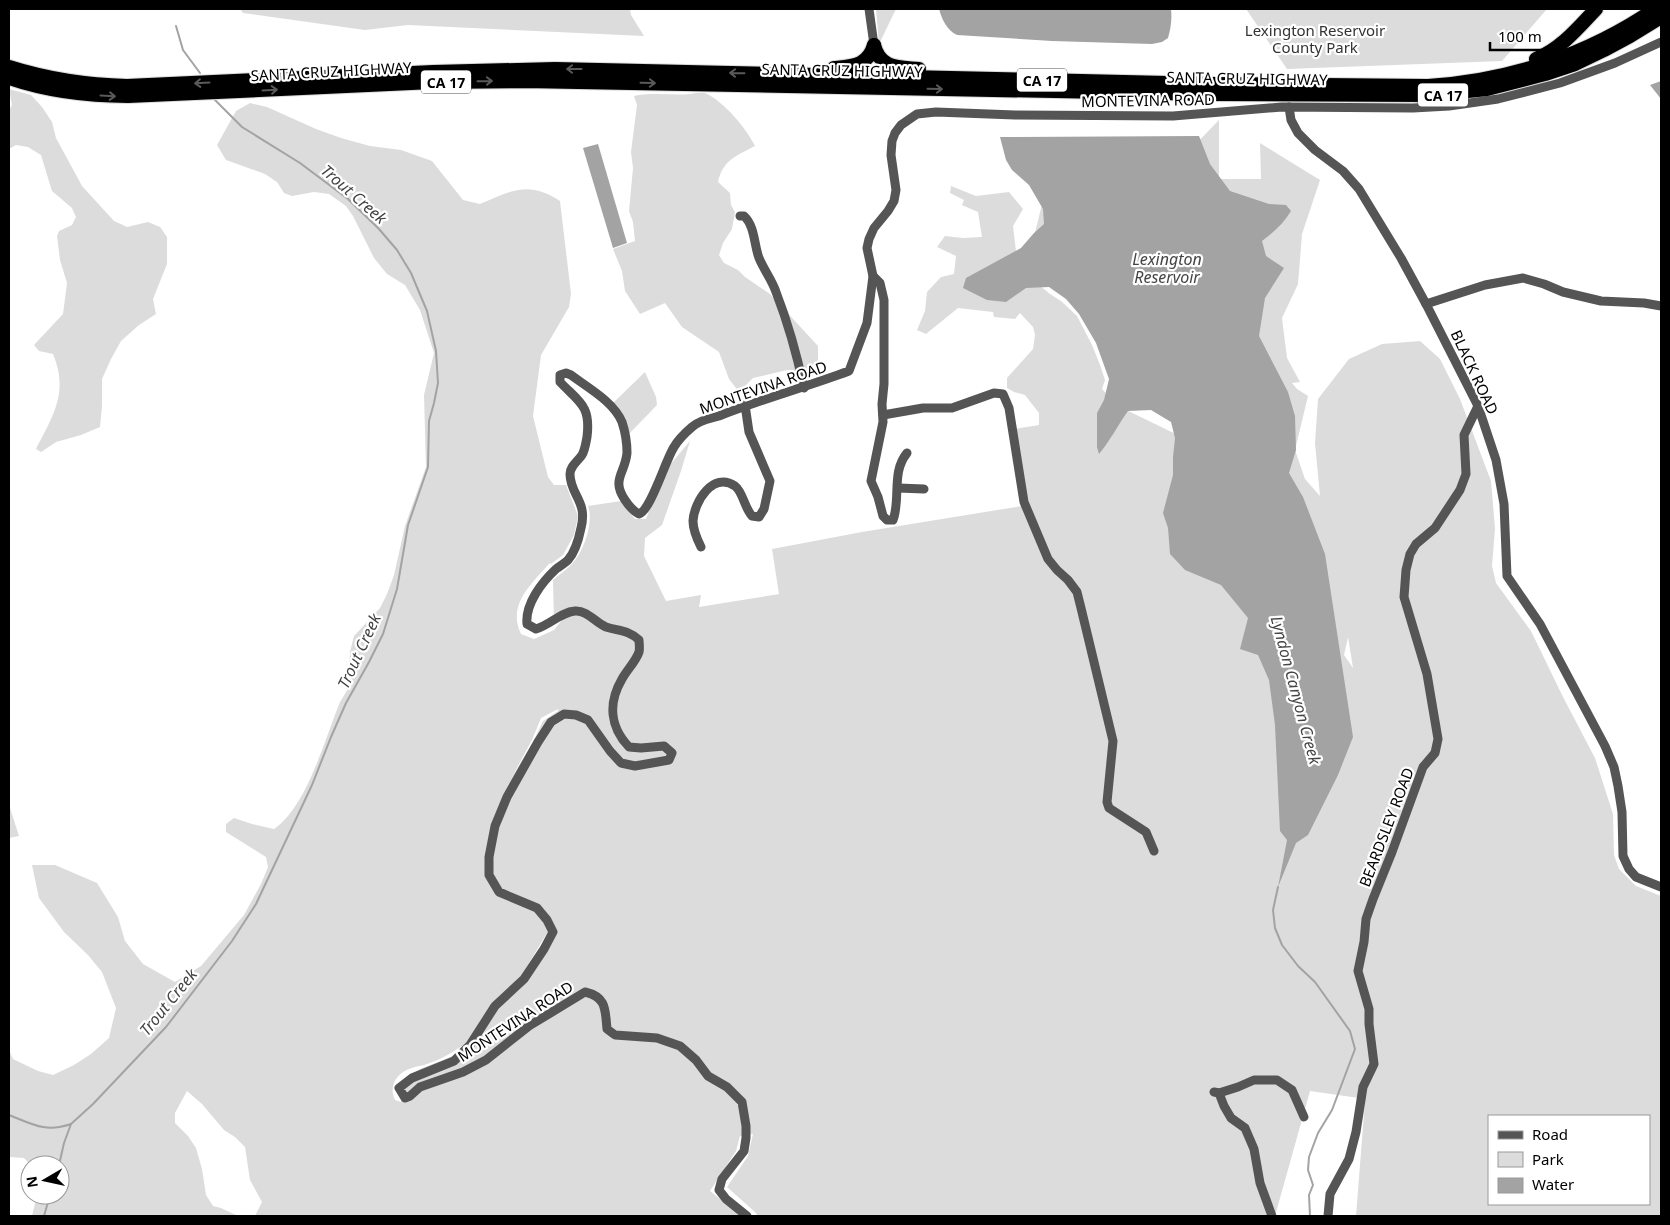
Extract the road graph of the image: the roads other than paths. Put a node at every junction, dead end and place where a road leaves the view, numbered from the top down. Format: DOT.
graph roads {
  1 [pos="869,9"];
  2 [pos="1596,9"];
  3 [pos="1655,9"];
  4 [pos="1661,17"];
  5 [pos="1661,42"];
  6 [pos="874,44"];
  7 [pos="9,67"];
  8 [pos="767,74"];
  9 [pos="9,78"];
  10 [pos="1025,80"];
  11 [pos="1474,81"];
  12 [pos="1289,107"];
  13 [pos="740,216"];
  14 [pos="872,276"];
  15 [pos="1426,304"];
  16 [pos="1661,306"];
  17 [pos="804,388"];
  18 [pos="745,405"];
  19 [pos="1478,406"];
  20 [pos="883,415"];
  21 [pos="907,453"];
  22 [pos="898,488"];
  23 [pos="924,489"];
  24 [pos="701,547"];
  25 [pos="1154,851"];
  26 [pos="1661,887"];
  27 [pos="1304,1117"];
  28 [pos="747,1216"];
  29 [pos="1272,1216"];
  30 [pos="1328,1216"];
  1 -- 6 [label="street"];
  2 -- 11 [label="highway"];
  3 -- 11 [label="highway, SANTA CRUZ HIGHWAY / CA 17"];
  9 -- 4 [label="highway, SANTA CRUZ HIGHWAY / CA 17, one-way"];
  5 -- 12 [label="street, MONTEVINA ROAD"];
  6 -- 8 [label="highway"];
  6 -- 10 [label="highway"];
  8 -- 7 [label="highway, SANTA CRUZ HIGHWAY / CA 17, one-way"];
  8 -- 10 [label="highway, SANTA CRUZ HIGHWAY / CA 17"];
  10 -- 11 [label="highway, SANTA CRUZ HIGHWAY / CA 17"];
  12 -- 14 [label="street, MONTEVINA ROAD"];
  12 -- 15 [label="street, BLACK ROAD"];
  13 -- 17 [label="street"];
  14 -- 17 [label="street, MONTEVINA ROAD"];
  14 -- 20 [label="street"];
  15 -- 16 [label="street"];
  15 -- 19 [label="street, BLACK ROAD"];
  17 -- 18 [label="street, MONTEVINA ROAD"];
  18 -- 24 [label="street"];
  18 -- 28 [label="street, MONTEVINA ROAD"];
  19 -- 26 [label="street, BLACK ROAD"];
  19 -- 30 [label="street, BEARDSLEY ROAD"];
  20 -- 22 [label="street"];
  20 -- 25 [label="street"];
  21 -- 22 [label="street"];
  22 -- 23 [label="street"];
  27 -- 29 [label="street"];
}
